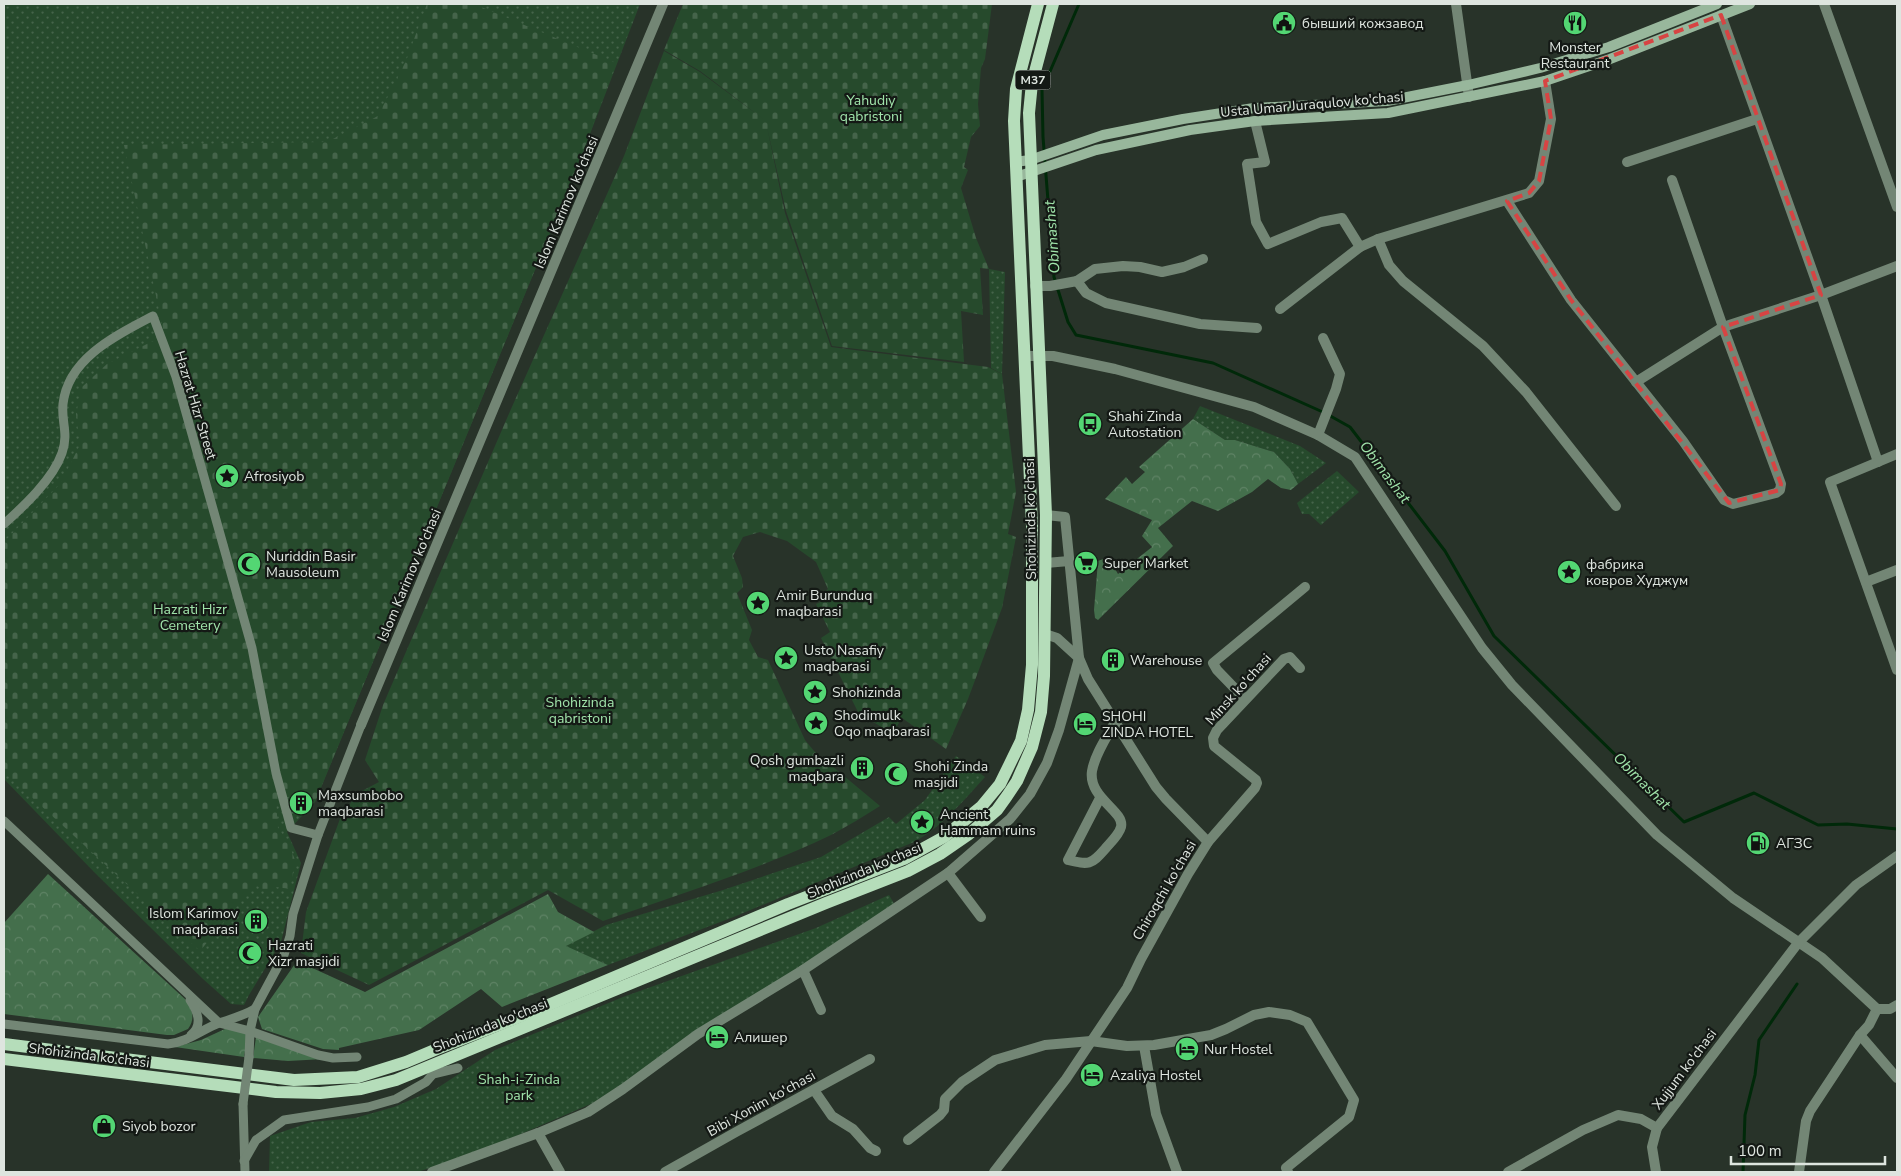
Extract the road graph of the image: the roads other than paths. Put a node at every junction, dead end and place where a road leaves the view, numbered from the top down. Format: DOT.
graph roads {
  1 [pos="663,4"];
  2 [pos="1038,4"];
  3 [pos="1053,4"];
  4 [pos="1456,4"];
  5 [pos="1716,4"];
  6 [pos="1750,4"];
  7 [pos="1824,4"];
  8 [pos="1721,15"];
  9 [pos="1545,80"];
  10 [pos="1468,85"];
  11 [pos="1469,97"];
  12 [pos="1757,118"];
  13 [pos="1255,122"];
  14 [pos="1030,160"];
  15 [pos="1015,162"];
  16 [pos="1626,162"];
  17 [pos="1030,173"];
  18 [pos="1016,177"];
  19 [pos="1672,180"];
  20 [pos="1507,201"];
  21 [pos="1897,207"];
  22 [pos="1378,239"];
  23 [pos="1360,247"];
  24 [pos="1203,259"];
  25 [pos="1897,266"];
  26 [pos="1074,282"];
  27 [pos="1035,286"];
  28 [pos="1822,295"];
  29 [pos="1280,309"];
  30 [pos="1722,327"];
  31 [pos="1257,328"];
  32 [pos="1323,338"];
  33 [pos="1024,356"];
  34 [pos="1039,356"];
  35 [pos="1636,382"];
  36 [pos="1318,434"];
  37 [pos="1897,454"];
  38 [pos="1878,462"];
  39 [pos="1616,506"];
  40 [pos="1046,515"];
  41 [pos="4,524"];
  42 [pos="1069,561"];
  43 [pos="1046,564"];
  44 [pos="1897,570"];
  45 [pos="1866,582"];
  46 [pos="1305,587"];
  47 [pos="1045,634"];
  48 [pos="1079,658"];
  49 [pos="1300,668"];
  50 [pos="1897,670"];
  51 [pos="1245,699"];
  52 [pos="1116,722"];
  53 [pos="361,725"];
  54 [pos="1100,798"];
  55 [pos="4,820"];
  56 [pos="318,835"];
  57 [pos="1208,842"];
  58 [pos="1897,856"];
  59 [pos="948,873"];
  60 [pos="981,917"];
  61 [pos="1798,943"];
  62 [pos="803,970"];
  63 [pos="184,990"];
  64 [pos="1897,1006"];
  65 [pos="255,1009"];
  66 [pos="1877,1009"];
  67 [pos="821,1010"];
  68 [pos="219,1023"];
  69 [pos="4,1024"];
  70 [pos="250,1031"];
  71 [pos="1860,1035"];
  72 [pos="185,1041"];
  73 [pos="1091,1041"];
  74 [pos="4,1044"];
  75 [pos="1144,1046"];
  76 [pos="357,1057"];
  77 [pos="4,1059"];
  78 [pos="870,1059"];
  79 [pos="458,1068"];
  80 [pos="1897,1078"];
  81 [pos="814,1090"];
  82 [pos="1657,1128"];
  83 [pos="538,1133"];
  84 [pos="908,1140"];
  85 [pos="876,1151"];
  86 [pos="244,1161"];
  87 [pos="245,1172"];
  88 [pos="432,1172"];
  89 [pos="560,1172"];
  90 [pos="665,1172"];
  91 [pos="994,1172"];
  92 [pos="1177,1172"];
  93 [pos="1288,1172"];
  94 [pos="1508,1172"];
  95 [pos="1656,1172"];
  96 [pos="1799,1172"];
  1 -- 53 [label="street, Islom Karimov ko'chasi"];
  2 -- 15 [label="main road, Shohizinda ko'chasi / M37"];
  3 -- 14 [label="main road, Shohizinda ko'chasi / M37"];
  4 -- 10 [label="street"];
  5 -- 10 [label="main road, Usta Umar Juraqulov ko'chasi"];
  6 -- 8 [label="main road, Usta Umar Juraqulov ko'chasi"];
  7 -- 21 [label="street"];
  8 -- 9 [label="main road, Usta Umar Juraqulov ko'chasi"];
  8 -- 12 [label="street"];
  9 -- 11 [label="main road, Usta Umar Juraqulov ko'chasi"];
  9 -- 20 [label="street"];
  10 -- 11 [label="street"];
  10 -- 14 [label="main road, Usta Umar Juraqulov ko'chasi"];
  11 -- 13 [label="main road, Usta Umar Juraqulov ko'chasi"];
  12 -- 16 [label="street"];
  12 -- 28 [label="street"];
  13 -- 17 [label="main road, Usta Umar Juraqulov ko'chasi"];
  13 -- 23 [label="street"];
  14 -- 15 [label="main road, Usta Umar Juraqulov ko'chasi"];
  14 -- 17 [label="main road, Shohizinda ko'chasi / M37"];
  15 -- 18 [label="main road, Shohizinda ko'chasi / M37"];
  17 -- 18 [label="main road, Usta Umar Juraqulov ko'chasi"];
  17 -- 27 [label="main road, Shohizinda ko'chasi"];
  18 -- 33 [label="main road, Shohizinda ko'chasi"];
  19 -- 30 [label="street"];
  20 -- 22 [label="street"];
  20 -- 35 [label="street"];
  22 -- 23 [label="street"];
  22 -- 39 [label="street"];
  23 -- 29 [label="street"];
  24 -- 26 [label="street"];
  25 -- 28 [label="street"];
  26 -- 27 [label="street"];
  26 -- 31 [label="street"];
  27 -- 34 [label="main road, Shohizinda ko'chasi"];
  28 -- 30 [label="street"];
  28 -- 38 [label="street"];
  30 -- 35 [label="street"];
  30 -- 35 [label="street"];
  32 -- 36 [label="street"];
  33 -- 34 [label="street"];
  33 -- 74 [label="main road, Shohizinda ko'chasi"];
  34 -- 36 [label="street"];
  34 -- 40 [label="main road, Shohizinda ko'chasi"];
  36 -- 61 [label="street"];
  37 -- 38 [label="street"];
  38 -- 45 [label="street"];
  40 -- 42 [label="street"];
  40 -- 43 [label="main road, Shohizinda ko'chasi"];
  41 -- 56 [label="street, Hazrat Hizr Street"];
  42 -- 43 [label="street"];
  42 -- 48 [label="street"];
  43 -- 47 [label="main road, Shohizinda ko'chasi"];
  44 -- 45 [label="street"];
  45 -- 50 [label="street"];
  46 -- 51 [label="street"];
  47 -- 48 [label="street, Chiroqchi ko'chasi"];
  47 -- 77 [label="main road, Shohizinda ko'chasi"];
  48 -- 52 [label="street, Chiroqchi ko'chasi"];
  48 -- 59 [label="street"];
  49 -- 51 [label="street, Minsk ko'chasi"];
  51 -- 57 [label="street, Minsk ko'chasi"];
  52 -- 54 [label="street"];
  52 -- 57 [label="street, Chiroqchi ko'chasi"];
  53 -- 56 [label="street, Islom Karimov ko'chasi"];
  54 -- 54 [label="street"];
  55 -- 63 [label="street"];
  56 -- 65 [label="street, Islom Karimov ko'chasi"];
  57 -- 73 [label="street, Chiroqchi ko'chasi"];
  58 -- 61 [label="street"];
  59 -- 60 [label="street"];
  59 -- 62 [label="street"];
  61 -- 66 [label="street"];
  61 -- 82 [label="street, Xujjum ko'chasi"];
  62 -- 67 [label="street"];
  62 -- 83 [label="street"];
  63 -- 68 [label="street"];
  63 -- 72 [label="street"];
  64 -- 66 [label="street"];
  65 -- 68 [label="street"];
  65 -- 70 [label="street, Islom Karimov ko'chasi"];
  66 -- 71 [label="street"];
  68 -- 70 [label="street"];
  68 -- 72 [label="street"];
  69 -- 72 [label="street"];
  70 -- 76 [label="street"];
  70 -- 86 [label="street, Islom Karimov ko'chasi, bridge"];
  71 -- 80 [label="street"];
  71 -- 96 [label="street"];
  73 -- 75 [label="street"];
  73 -- 84 [label="street"];
  73 -- 91 [label="street, Chiroqchi ko'chasi"];
  75 -- 92 [label="street"];
  75 -- 93 [label="street"];
  78 -- 81 [label="street, Bibi Xonim ko'chasi"];
  79 -- 86 [label="street"];
  81 -- 85 [label="street"];
  81 -- 90 [label="street, Bibi Xonim ko'chasi"];
  82 -- 94 [label="street, Xujjum ko'chasi"];
  82 -- 95 [label="street"];
  83 -- 88 [label="street"];
  83 -- 89 [label="street"];
  86 -- 87 [label="street, Islom Karimov ko'chasi"];
}
